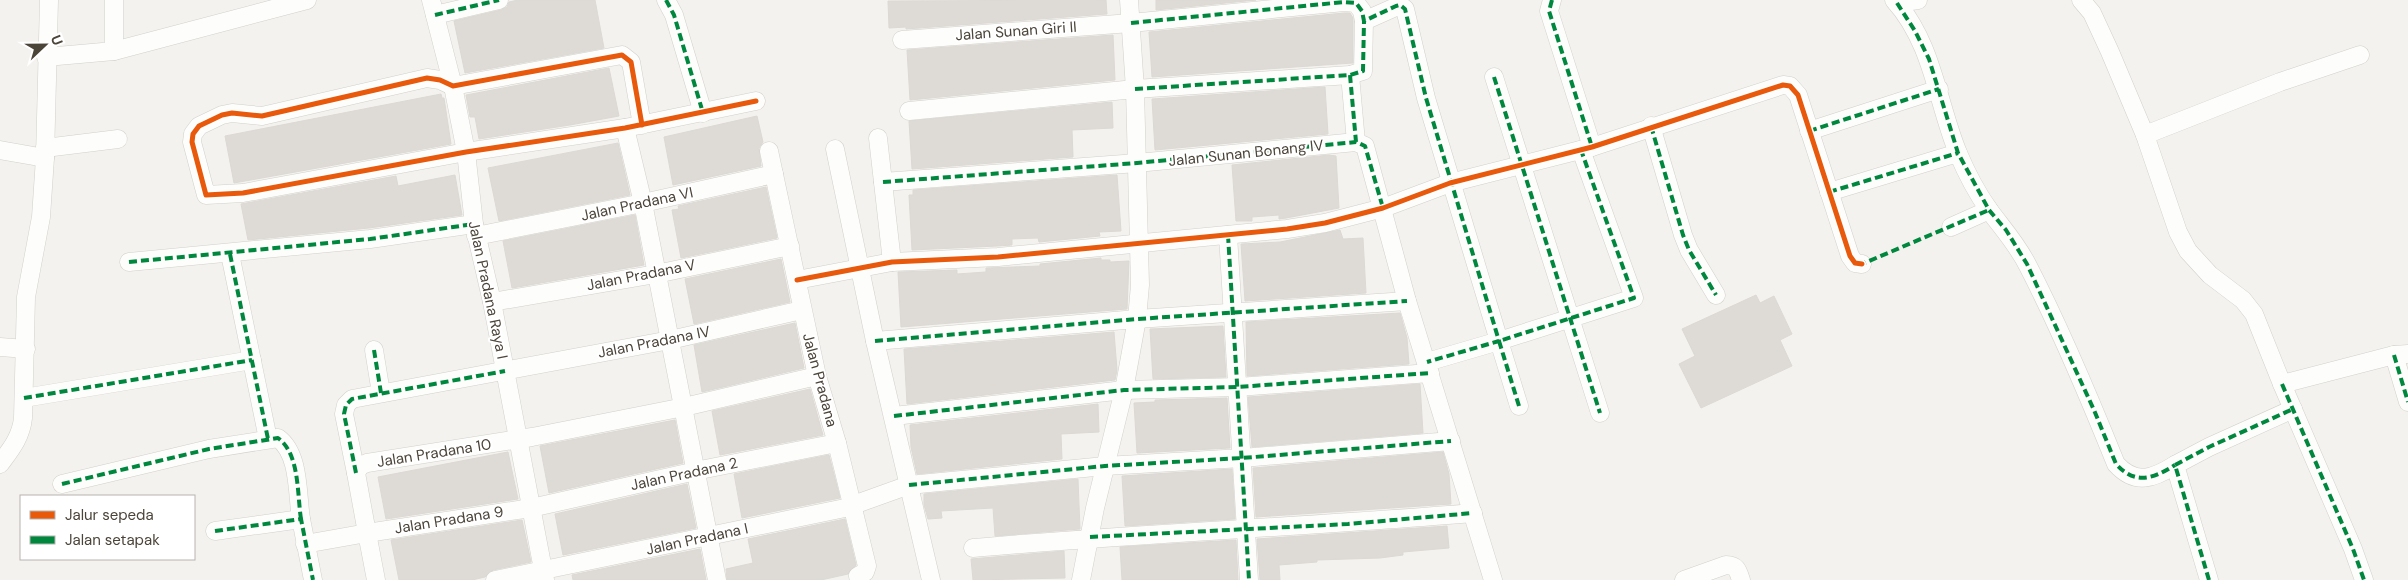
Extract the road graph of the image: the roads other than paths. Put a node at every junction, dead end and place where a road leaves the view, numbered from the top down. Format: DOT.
graph roads {
  1 [pos="48,0"];
  2 [pos="114,0"];
  3 [pos="307,0"];
  4 [pos="498,0"];
  5 [pos="666,0"];
  6 [pos="1129,0"];
  7 [pos="1552,0"];
  8 [pos="1918,0"];
  9 [pos="2081,0"];
  10 [pos="1896,1"];
  11 [pos="1355,2"];
  12 [pos="433,7"];
  13 [pos="1364,21"];
  14 [pos="1130,22"];
  15 [pos="902,40"];
  16 [pos="114,51"];
  17 [pos="2360,55"];
  18 [pos="46,57"];
  19 [pos="1350,75"];
  20 [pos="1494,77"];
  21 [pos="452,86"];
  22 [pos="1135,89"];
  23 [pos="1939,89"];
  24 [pos="756,101"];
  25 [pos="909,111"];
  26 [pos="703,113"];
  27 [pos="1651,126"];
  28 [pos="633,127"];
  29 [pos="1809,131"];
  30 [pos="2145,136"];
  31 [pos="878,138"];
  32 [pos="118,139"];
  33 [pos="1356,142"];
  34 [pos="1586,148"];
  35 [pos="834,149"];
  36 [pos="0,150"];
  37 [pos="769,151"];
  38 [pos="466,152"];
  39 [pos="45,153"];
  40 [pos="1958,153"];
  41 [pos="1137,163"];
  42 [pos="1521,165"];
  43 [pos="774,174"];
  44 [pos="883,182"];
  45 [pos="1450,183"];
  46 [pos="1829,192"];
  47 [pos="643,203"];
  48 [pos="1383,208"];
  49 [pos="1989,210"];
  50 [pos="1951,227"];
  51 [pos="475,230"];
  52 [pos="1228,235"];
  53 [pos="1140,243"];
  54 [pos="790,246"];
  55 [pos="230,254"];
  56 [pos="129,262"];
  57 [pos="892,262"];
  58 [pos="1862,264"];
  59 [pos="861,269"];
  60 [pos="656,274"];
  61 [pos="797,280"];
  62 [pos="1716,295"];
  63 [pos="1407,301"];
  64 [pos="492,302"];
  65 [pos="802,310"];
  66 [pos="1233,313"];
  67 [pos="1137,319"];
  68 [pos="1570,320"];
  69 [pos="670,340"];
  70 [pos="875,341"];
  71 [pos="1499,341"];
  72 [pos="0,347"];
  73 [pos="26,349"];
  74 [pos="374,350"];
  75 [pos="2401,354"];
  76 [pos="252,360"];
  77 [pos="1429,368"];
  78 [pos="505,371"];
  79 [pos="817,376"];
  80 [pos="2282,384"];
  81 [pos="1238,386"];
  82 [pos="1124,390"];
  83 [pos="381,393"];
  84 [pos="24,398"];
  85 [pos="2408,402"];
  86 [pos="684,406"];
  87 [pos="1519,406"];
  88 [pos="2294,409"];
  89 [pos="1600,413"];
  90 [pos="894,416"];
  91 [pos="268,439"];
  92 [pos="517,440"];
  93 [pos="1451,441"];
  94 [pos="837,443"];
  95 [pos="1242,458"];
  96 [pos="0,464"];
  97 [pos="2176,465"];
  98 [pos="1105,466"];
  99 [pos="696,472"];
  100 [pos="356,473"];
  101 [pos="62,484"];
  102 [pos="909,485"];
  103 [pos="851,506"];
  104 [pos="531,508"];
  105 [pos="1473,513"];
  106 [pos="301,519"];
  107 [pos="1246,530"];
  108 [pos="215,531"];
  109 [pos="367,533"];
  110 [pos="708,537"];
  111 [pos="1090,538"];
  112 [pos="305,544"];
  113 [pos="972,548"];
  114 [pos="544,576"];
  115 [pos="853,579"];
  116 [pos="313,580"];
  117 [pos="376,580"];
  118 [pos="495,580"];
  119 [pos="717,580"];
  120 [pos="931,580"];
  121 [pos="1081,580"];
  122 [pos="1249,580"];
  123 [pos="1493,580"];
  124 [pos="1684,580"];
  125 [pos="1741,580"];
  126 [pos="2209,580"];
  127 [pos="2364,580"];
  1 -- 18 [label="street"];
  2 -- 16 [label="street"];
  3 -- 16 [label="street"];
  4 -- 12 [label="street"];
  5 -- 26 [label="street"];
  6 -- 14 [label="street"];
  7 -- 34 [label="street"];
  8 -- 10 [label="street"];
  9 -- 30 [label="street"];
  10 -- 23 [label="street"];
  11 -- 13 [label="street"];
  11 -- 14 [label="street, Jalan Sunan Giri II"];
  12 -- 21 [label="street, Jalan Pradana Raya I"];
  13 -- 19 [label="street"];
  13 -- 45 [label="street"];
  14 -- 15 [label="street, Jalan Sunan Giri II"];
  14 -- 22 [label="street"];
  16 -- 18 [label="street"];
  17 -- 30 [label="street"];
  18 -- 39 [label="street"];
  19 -- 22 [label="street"];
  19 -- 33 [label="street"];
  20 -- 42 [label="street"];
  21 -- 28 [label="street"];
  21 -- 38 [label="street, Jalan Pradana Raya I"];
  21 -- 38 [label="street"];
  22 -- 25 [label="street"];
  22 -- 41 [label="street"];
  23 -- 29 [label="street"];
  23 -- 40 [label="street"];
  24 -- 26 [label="street"];
  26 -- 28 [label="street"];
  27 -- 29 [label="street"];
  27 -- 34 [label="street"];
  27 -- 62 [label="street"];
  28 -- 38 [label="street"];
  28 -- 47 [label="street"];
  29 -- 46 [label="street"];
  30 -- 80 [label="street"];
  31 -- 44 [label="street"];
  32 -- 39 [label="street"];
  33 -- 41 [label="street, Jalan Sunan Bonang IV"];
  33 -- 48 [label="street"];
  34 -- 42 [label="street"];
  34 -- 68 [label="street"];
  35 -- 59 [label="street"];
  36 -- 39 [label="street"];
  37 -- 43 [label="street"];
  38 -- 51 [label="street, Jalan Pradana Raya I"];
  39 -- 73 [label="street"];
  40 -- 46 [label="street"];
  40 -- 49 [label="street"];
  41 -- 44 [label="street, Jalan Sunan Bonang IV"];
  41 -- 53 [label="street"];
  42 -- 45 [label="street"];
  42 -- 68 [label="street"];
  43 -- 47 [label="street, Jalan Pradana VI"];
  43 -- 54 [label="street, Jalan Pradana"];
  44 -- 57 [label="street"];
  45 -- 48 [label="street"];
  45 -- 71 [label="street"];
  46 -- 58 [label="street"];
  47 -- 51 [label="street, Jalan Pradana VI"];
  47 -- 60 [label="street"];
  48 -- 52 [label="street"];
  48 -- 63 [label="street"];
  49 -- 50 [label="street"];
  49 -- 97 [label="street"];
  51 -- 55 [label="street, Jalan Pradana VI"];
  51 -- 64 [label="street, Jalan Pradana Raya I"];
  52 -- 53 [label="street"];
  52 -- 66 [label="street"];
  53 -- 57 [label="street"];
  53 -- 67 [label="street"];
  54 -- 60 [label="street, Jalan Pradana V"];
  54 -- 61 [label="street, Jalan Pradana"];
  55 -- 56 [label="street, Jalan Pradana VI"];
  55 -- 76 [label="street"];
  57 -- 59 [label="street"];
  59 -- 61 [label="street"];
  59 -- 70 [label="street"];
  60 -- 64 [label="street, Jalan Pradana V"];
  60 -- 69 [label="street"];
  61 -- 65 [label="street, Jalan Pradana"];
  63 -- 66 [label="street"];
  63 -- 77 [label="street"];
  64 -- 78 [label="street, Jalan Pradana Raya I"];
  65 -- 69 [label="street, Jalan Pradana IV"];
  65 -- 79 [label="street, Jalan Pradana"];
  66 -- 67 [label="street"];
  66 -- 81 [label="street"];
  67 -- 70 [label="street"];
  67 -- 82 [label="street"];
  68 -- 71 [label="street"];
  68 -- 89 [label="street"];
  69 -- 78 [label="street, Jalan Pradana IV"];
  69 -- 86 [label="street"];
  70 -- 90 [label="street"];
  71 -- 77 [label="street"];
  71 -- 87 [label="street"];
  72 -- 73 [label="street"];
  73 -- 84 [label="street"];
  74 -- 83 [label="street"];
  75 -- 80 [label="street"];
  75 -- 85 [label="street"];
  76 -- 84 [label="street"];
  76 -- 91 [label="street"];
  77 -- 81 [label="street"];
  77 -- 93 [label="street"];
  78 -- 83 [label="street, Jalan Pradana IV"];
  78 -- 92 [label="street, Jalan Pradana Raya I"];
  79 -- 86 [label="street, Jalan Pradana 10"];
  79 -- 94 [label="street, Jalan Pradana"];
  80 -- 88 [label="street"];
  81 -- 82 [label="street"];
  81 -- 95 [label="street"];
  82 -- 90 [label="street"];
  82 -- 98 [label="street"];
  83 -- 100 [label="street, Jalan Pradana IV"];
  84 -- 96 [label="street"];
  86 -- 92 [label="street, Jalan Pradana 10"];
  86 -- 99 [label="street"];
  88 -- 97 [label="street"];
  88 -- 127 [label="street"];
  90 -- 102 [label="street"];
  91 -- 101 [label="street"];
  91 -- 106 [label="street"];
  92 -- 100 [label="street, Jalan Pradana 10"];
  92 -- 104 [label="street, Jalan Pradana Raya I"];
  93 -- 95 [label="street, Jalan Pradana I"];
  93 -- 105 [label="street"];
  94 -- 99 [label="street, Jalan Pradana 2"];
  94 -- 103 [label="street, Jalan Pradana"];
  95 -- 98 [label="street, Jalan Pradana I"];
  95 -- 107 [label="street"];
  97 -- 126 [label="street"];
  98 -- 102 [label="street, Jalan Pradana I"];
  98 -- 111 [label="street"];
  99 -- 104 [label="street, Jalan Pradana 2"];
  99 -- 110 [label="street"];
  100 -- 109 [label="street, Jalan Pradana 10"];
  102 -- 103 [label="street, Jalan Pradana I"];
  102 -- 120 [label="street"];
  103 -- 110 [label="street, Jalan Pradana I"];
  103 -- 115 [label="street, Jalan Pradana"];
  104 -- 109 [label="street, Jalan Pradana 9"];
  104 -- 114 [label="street, Jalan Pradana Raya I"];
  105 -- 107 [label="street"];
  105 -- 123 [label="street"];
  106 -- 108 [label="street"];
  106 -- 112 [label="street"];
  107 -- 111 [label="street"];
  107 -- 122 [label="street"];
  109 -- 112 [label="street, Jalan Pradana 9"];
  109 -- 117 [label="street, Jalan Pradana 10"];
  110 -- 114 [label="street, Jalan Pradana I"];
  110 -- 119 [label="street"];
  111 -- 113 [label="street"];
  111 -- 121 [label="street"];
  112 -- 116 [label="street"];
  114 -- 118 [label="street, Jalan Pradana I"];
  124 -- 125 [label="street"];
}
